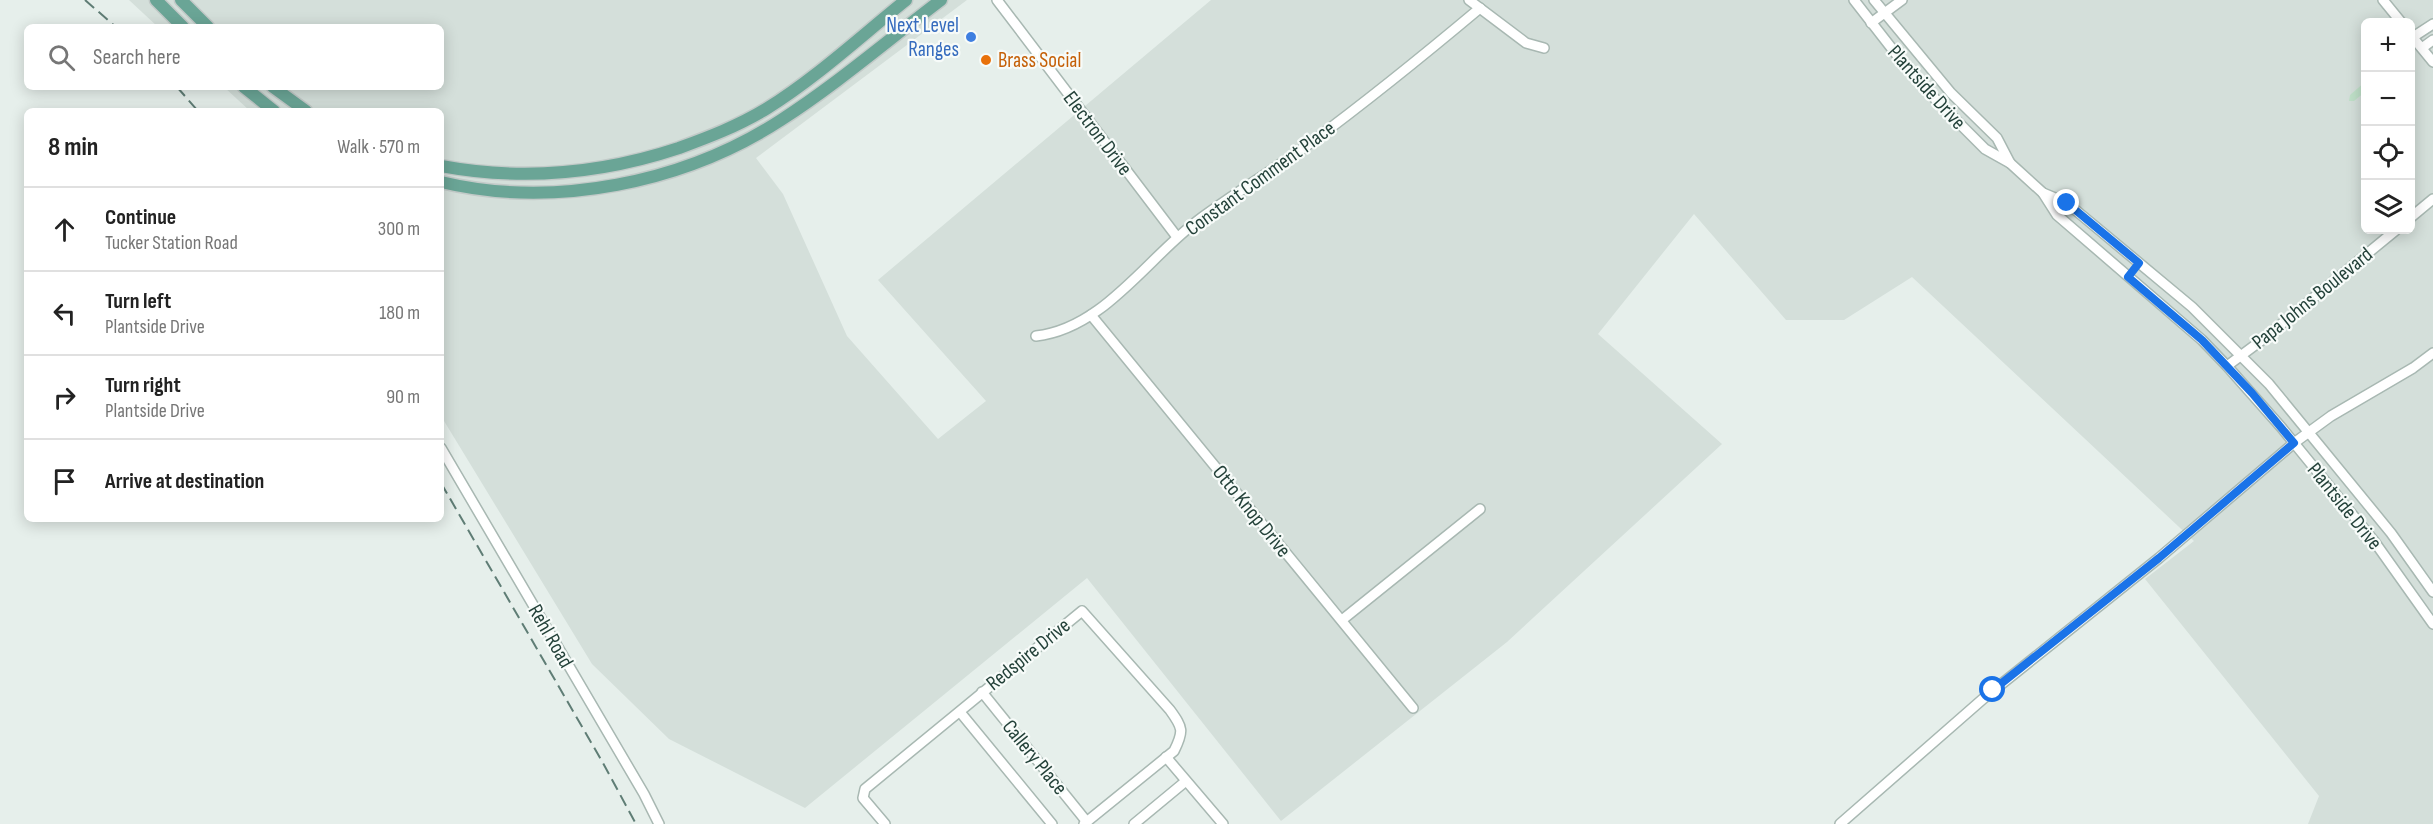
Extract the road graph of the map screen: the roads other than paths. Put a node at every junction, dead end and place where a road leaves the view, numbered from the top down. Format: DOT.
graph roads {
  1 [pos="156,0"];
  2 [pos="181,0"];
  3 [pos="906,0"];
  4 [pos="941,0"];
  5 [pos="997,0"];
  6 [pos="1469,0"];
  7 [pos="1854,0"];
  8 [pos="1874,0"];
  9 [pos="1902,0"];
  10 [pos="2383,0"];
  11 [pos="1480,8"];
  12 [pos="1884,13"];
  13 [pos="2398,18"];
  14 [pos="1871,23"];
  15 [pos="180,24"];
  16 [pos="205,24"];
  17 [pos="2433,24"];
  18 [pos="2415,34"];
  19 [pos="2415,40"];
  20 [pos="2433,40"];
  21 [pos="1544,48"];
  22 [pos="2422,48"];
  23 [pos="2433,62"];
  24 [pos="248,90"];
  25 [pos="277,90"];
  26 [pos="270,108"];
  27 [pos="302,108"];
  28 [pos="2010,163"];
  29 [pos="444,167"];
  30 [pos="444,183"];
  31 [pos="2043,193"];
  32 [pos="2433,200"];
  33 [pos="2415,214"];
  34 [pos="2391,234"];
  35 [pos="1177,237"];
  36 [pos="2139,263"];
  37 [pos="2128,277"];
  38 [pos="1091,315"];
  39 [pos="1036,336"];
  40 [pos="2433,353"];
  41 [pos="2241,355"];
  42 [pos="2227,366"];
  43 [pos="2309,432"];
  44 [pos="2294,443"];
  45 [pos="444,453"];
  46 [pos="1480,509"];
  47 [pos="2433,592"];
  48 [pos="1342,620"];
  49 [pos="2433,624"];
  50 [pos="982,692"];
  51 [pos="1413,708"];
  52 [pos="960,712"];
  53 [pos="1166,757"];
  54 [pos="1186,781"];
  55 [pos="1086,823"];
  56 [pos="659,824"];
  57 [pos="885,824"];
  58 [pos="1052,824"];
  59 [pos="1134,824"];
  60 [pos="1223,824"];
  61 [pos="1840,824"];
  1 -- 15 [label="main road"];
  2 -- 16 [label="main road"];
  3 -- 29 [label="main road"];
  4 -- 30 [label="main road"];
  5 -- 35 [label="street, Electron Drive"];
  6 -- 11 [label="street"];
  7 -- 14 [label="street, Plantside Drive"];
  8 -- 12 [label="street, Plantside Drive"];
  9 -- 12 [label="street"];
  10 -- 13 [label="street"];
  11 -- 21 [label="street"];
  11 -- 35 [label="street, Constant Comment Place"];
  12 -- 14 [label="street"];
  12 -- 28 [label="street, Plantside Drive"];
  14 -- 28 [label="street, Plantside Drive"];
  17 -- 18 [label="street"];
  19 -- 22 [label="street"];
  20 -- 22 [label="street"];
  22 -- 23 [label="street"];
  24 -- 26 [label="main road"];
  25 -- 27 [label="main road"];
  28 -- 31 [label="street, Plantside Drive"];
  31 -- 36 [label="street, Plantside Drive"];
  31 -- 37 [label="street, Plantside Drive"];
  32 -- 33 [label="street"];
  34 -- 41 [label="street, Papa Johns Boulevard"];
  35 -- 38 [label="street, Constant Comment Place"];
  36 -- 37 [label="street"];
  36 -- 41 [label="street, Plantside Drive"];
  37 -- 42 [label="street, Plantside Drive"];
  38 -- 39 [label="street, Constant Comment Place"];
  38 -- 48 [label="street, Otto Knop Drive"];
  40 -- 43 [label="street"];
  41 -- 42 [label="street, Papa Johns Boulevard"];
  41 -- 43 [label="street, Plantside Drive"];
  42 -- 44 [label="street, Plantside Drive"];
  43 -- 44 [label="street"];
  43 -- 47 [label="street, Plantside Drive"];
  44 -- 49 [label="street, Plantside Drive"];
  44 -- 61 [label="street"];
  45 -- 56 [label="street, Rehl Road"];
  46 -- 48 [label="street"];
  48 -- 51 [label="street, Otto Knop Drive"];
  50 -- 52 [label="street, Redspire Drive"];
  50 -- 53 [label="street, Redspire Drive"];
  50 -- 55 [label="street, Callery Place"];
  52 -- 57 [label="street, Redspire Drive"];
  52 -- 58 [label="street"];
  53 -- 54 [label="street"];
  53 -- 55 [label="street, Redspire Drive"];
  54 -- 59 [label="street"];
  54 -- 60 [label="street"];
}
